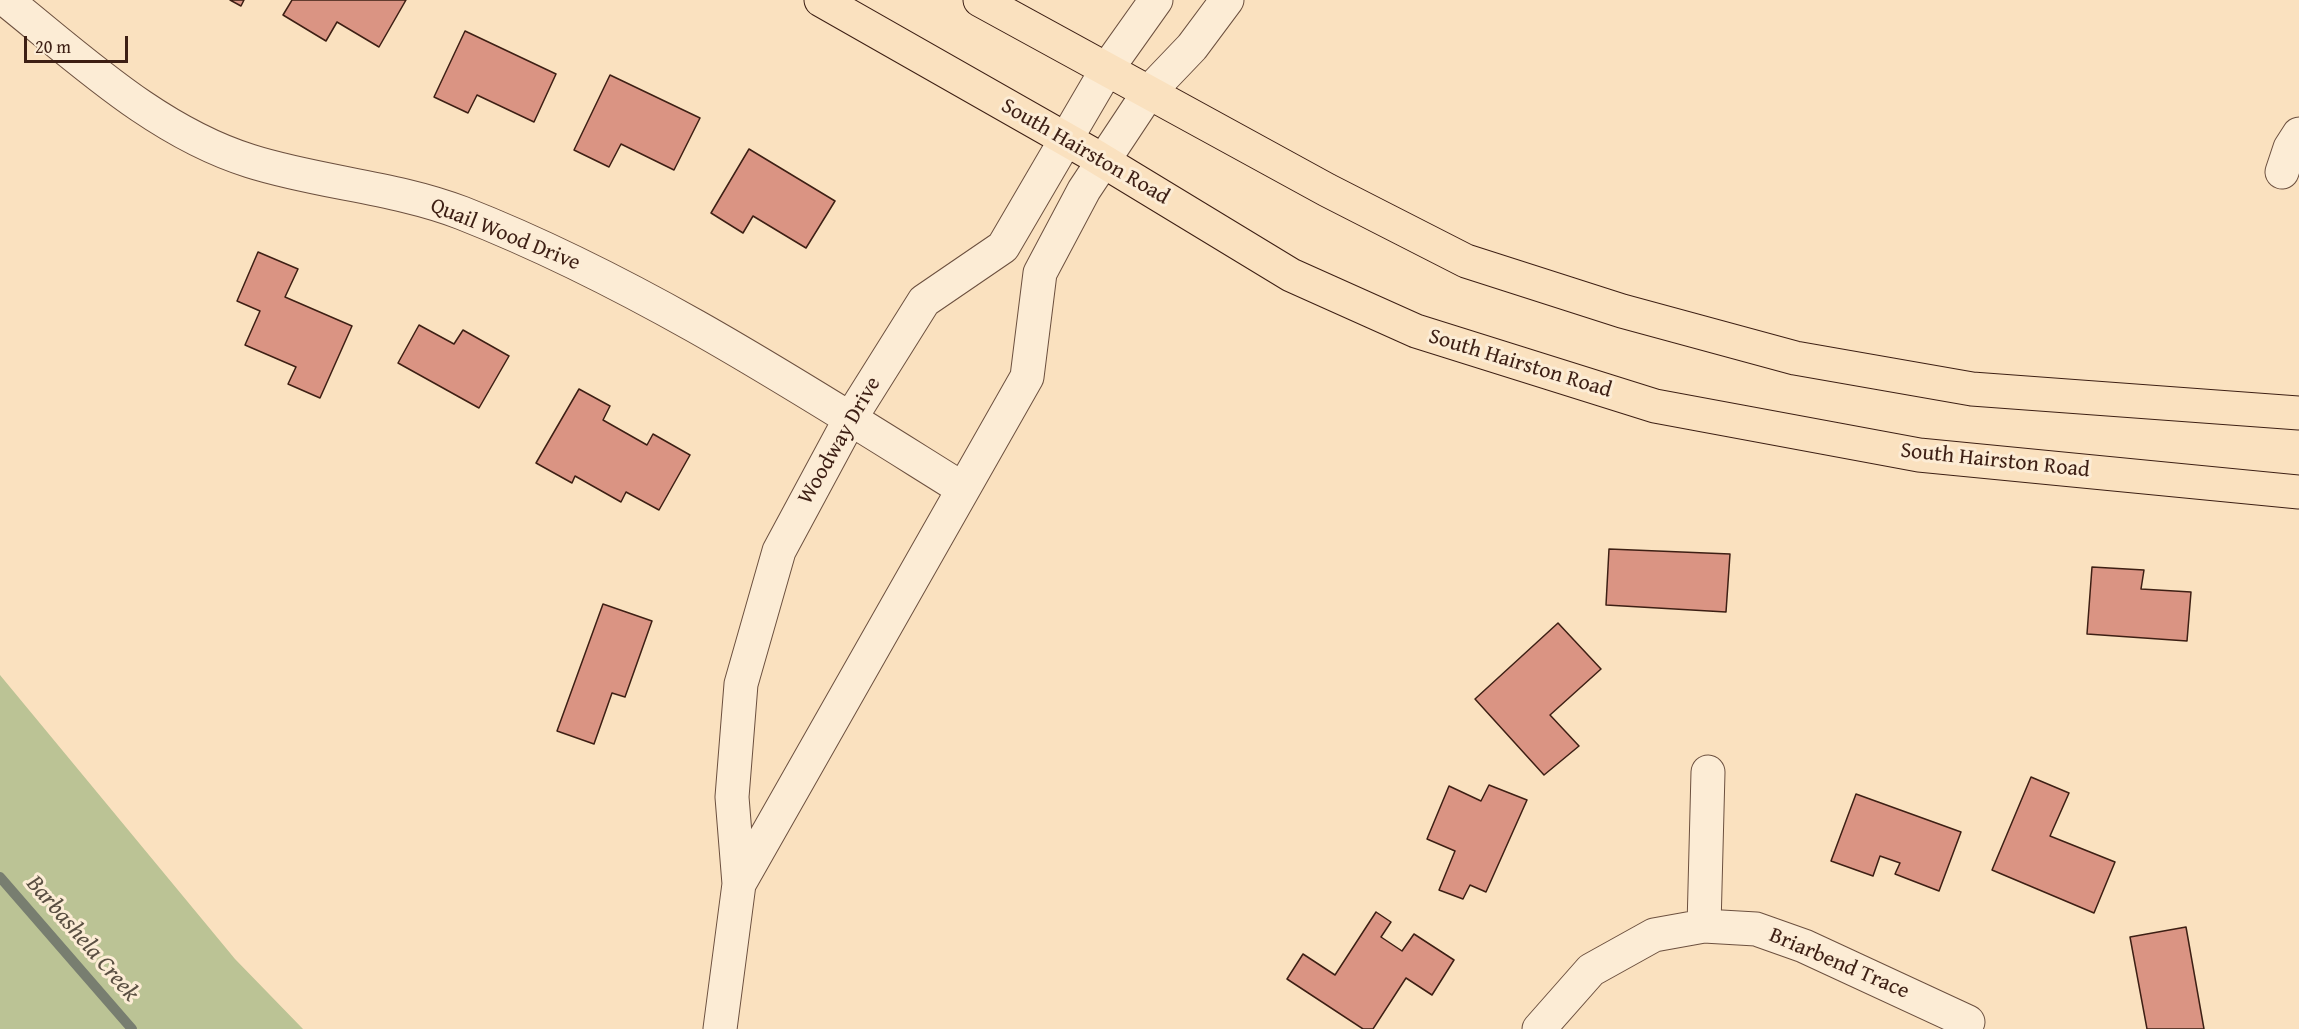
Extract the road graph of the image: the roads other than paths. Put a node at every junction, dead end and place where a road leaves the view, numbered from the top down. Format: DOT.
graph roads {
  1 [pos="6,0"];
  2 [pos="821,0"];
  3 [pos="980,0"];
  4 [pos="1156,0"];
  5 [pos="1227,0"];
  6 [pos="1107,69"];
  7 [pos="1149,92"];
  8 [pos="2299,134"];
  9 [pos="1066,140"];
  10 [pos="1103,161"];
  11 [pos="2282,172"];
  12 [pos="2299,413"];
  13 [pos="850,419"];
  14 [pos="963,489"];
  15 [pos="2299,492"];
  16 [pos="1708,772"];
  17 [pos="739,884"];
  18 [pos="1704,926"];
  19 [pos="1968,1022"];
  20 [pos="720,1029"];
  21 [pos="1539,1029"];
  1 -- 13 [label="street, Quail Wood Drive"];
  2 -- 9 [label="main road, South Hairston Road"];
  3 -- 6 [label="main road"];
  4 -- 6 [label="street, Woodway Drive"];
  5 -- 7 [label="street, Woodway Drive"];
  6 -- 7 [label="main road"];
  6 -- 9 [label="street, Woodway Drive"];
  7 -- 10 [label="street, Woodway Drive"];
  7 -- 12 [label="main road"];
  8 -- 11 [label="street"];
  9 -- 10 [label="main road, South Hairston Road"];
  9 -- 13 [label="street, Woodway Drive"];
  10 -- 14 [label="street, Woodway Drive"];
  10 -- 15 [label="main road, South Hairston Road"];
  13 -- 14 [label="street, Quail Wood Drive"];
  13 -- 17 [label="street, Woodway Drive"];
  14 -- 17 [label="street, Woodway Drive"];
  16 -- 18 [label="street"];
  17 -- 20 [label="street, Woodway Drive"];
  18 -- 19 [label="street, Briarbend Trace"];
  18 -- 21 [label="street, Briarbend Trace"];
}
